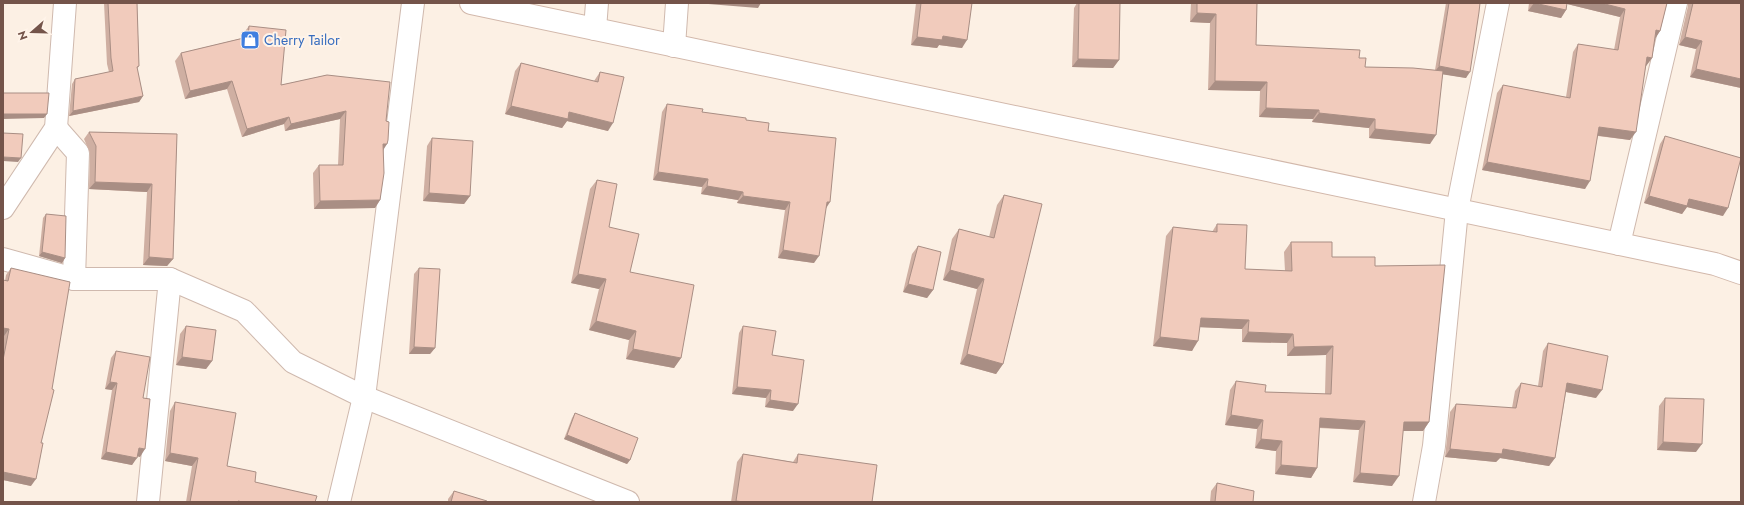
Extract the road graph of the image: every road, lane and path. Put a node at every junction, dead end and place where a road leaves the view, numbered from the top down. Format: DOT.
graph roads {
  1 [pos="65,3"];
  2 [pos="413,3"];
  3 [pos="471,3"];
  4 [pos="597,3"];
  5 [pos="678,3"];
  6 [pos="1498,3"];
  7 [pos="1676,3"];
  8 [pos="595,29"];
  9 [pos="674,46"];
  10 [pos="56,128"];
  11 [pos="3,208"];
  12 [pos="1457,210"];
  13 [pos="1619,244"];
  14 [pos="3,259"];
  15 [pos="1741,273"];
  16 [pos="74,279"];
  17 [pos="170,279"];
  18 [pos="364,397"];
  19 [pos="148,502"];
  20 [pos="339,502"];
  21 [pos="628,502"];
  22 [pos="1424,502"];
  1 -- 10 [label="street"];
  2 -- 18 [label="street"];
  3 -- 8 [label="street"];
  4 -- 8 [label="street"];
  5 -- 9 [label="street"];
  6 -- 12 [label="street"];
  7 -- 13 [label="street"];
  8 -- 9 [label="street"];
  9 -- 12 [label="street"];
  10 -- 11 [label="street"];
  10 -- 16 [label="street"];
  12 -- 13 [label="street"];
  12 -- 22 [label="street"];
  13 -- 15 [label="street"];
  14 -- 16 [label="street"];
  16 -- 17 [label="street"];
  17 -- 18 [label="street"];
  17 -- 19 [label="street"];
  18 -- 20 [label="street"];
  18 -- 21 [label="street"];
}
